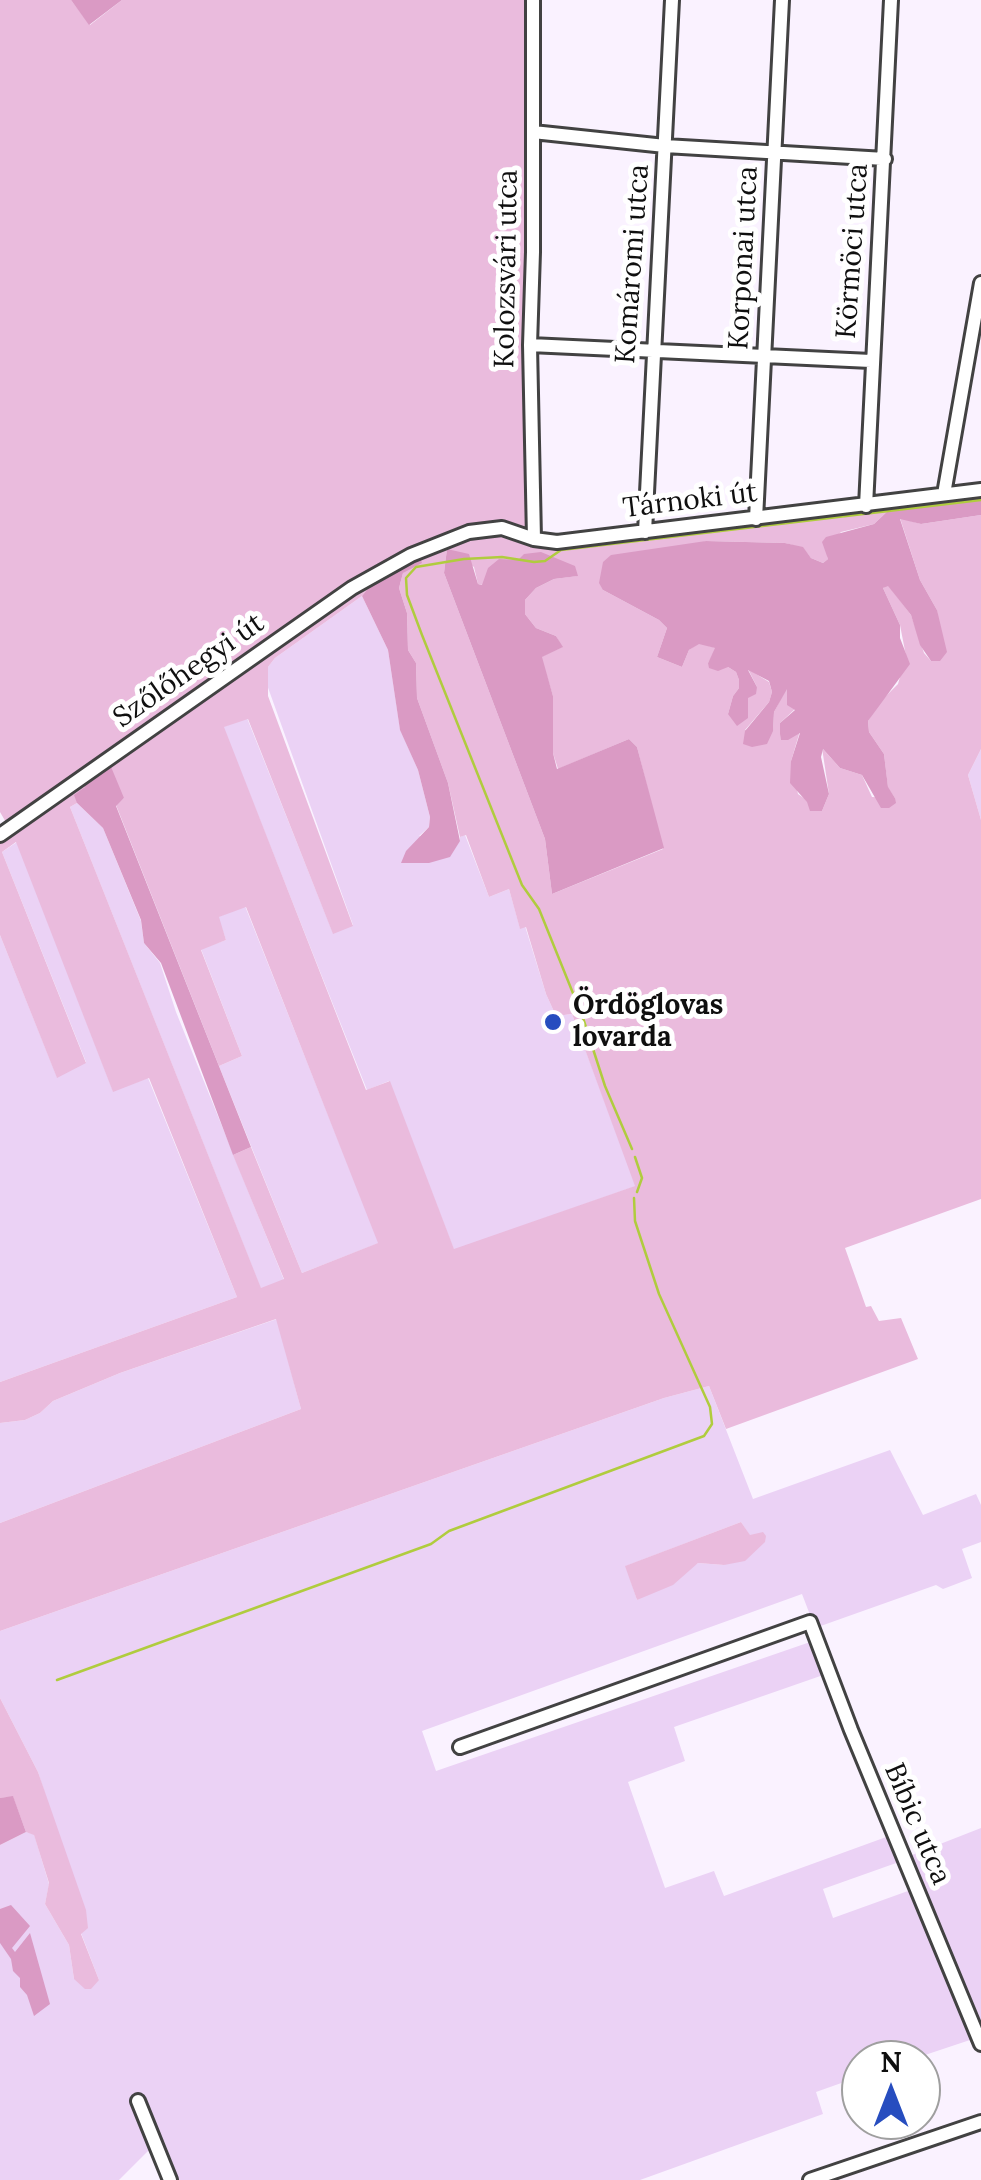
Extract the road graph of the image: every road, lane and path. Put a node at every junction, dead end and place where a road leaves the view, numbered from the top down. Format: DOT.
graph roads {
  1 [pos="533,0"];
  2 [pos="672,0"];
  3 [pos="782,0"];
  4 [pos="891,0"];
  5 [pos="534,132"];
  6 [pos="665,146"];
  7 [pos="775,152"];
  8 [pos="885,158"];
  9 [pos="981,283"];
  10 [pos="530,345"];
  11 [pos="652,350"];
  12 [pos="764,355"];
  13 [pos="871,361"];
  14 [pos="981,490"];
  15 [pos="944,494"];
  16 [pos="866,506"];
  17 [pos="756,518"];
  18 [pos="644,532"];
  19 [pos="534,539"];
  20 [pos="410,555"];
  21 [pos="0,835"];
  22 [pos="460,1747"];
  23 [pos="981,2044"];
  24 [pos="138,2101"];
  25 [pos="981,2122"];
  26 [pos="170,2180"];
  27 [pos="810,2180"];
  1 -- 5 [label="street, Kolozsvári utca"];
  2 -- 6 [label="street, Komáromi utca"];
  3 -- 7 [label="street, Korponai utca"];
  4 -- 8 [label="street, Körmöci utca"];
  5 -- 6 [label="street"];
  5 -- 10 [label="street, Kolozsvári utca"];
  6 -- 7 [label="street"];
  6 -- 11 [label="street, Komáromi utca"];
  7 -- 8 [label="street"];
  7 -- 12 [label="street, Korponai utca"];
  8 -- 13 [label="street, Körmöci utca"];
  9 -- 15 [label="street"];
  10 -- 11 [label="street"];
  10 -- 19 [label="street, Kolozsvári utca"];
  11 -- 12 [label="street"];
  11 -- 18 [label="street, Komáromi utca"];
  12 -- 13 [label="street"];
  12 -- 17 [label="street, Korponai utca"];
  13 -- 16 [label="street, Körmöci utca"];
  14 -- 15 [label="street, Tárnoki út"];
  15 -- 16 [label="street, Tárnoki út"];
  16 -- 17 [label="street, Tárnoki út"];
  17 -- 18 [label="street, Tárnoki út"];
  18 -- 19 [label="street, Tárnoki út"];
  19 -- 20 [label="street, Tárnoki út"];
  20 -- 21 [label="street, Szőlőhegyi út"];
  22 -- 23 [label="street, Bíbic utca"];
  24 -- 26 [label="street"];
  25 -- 27 [label="street"];
}
